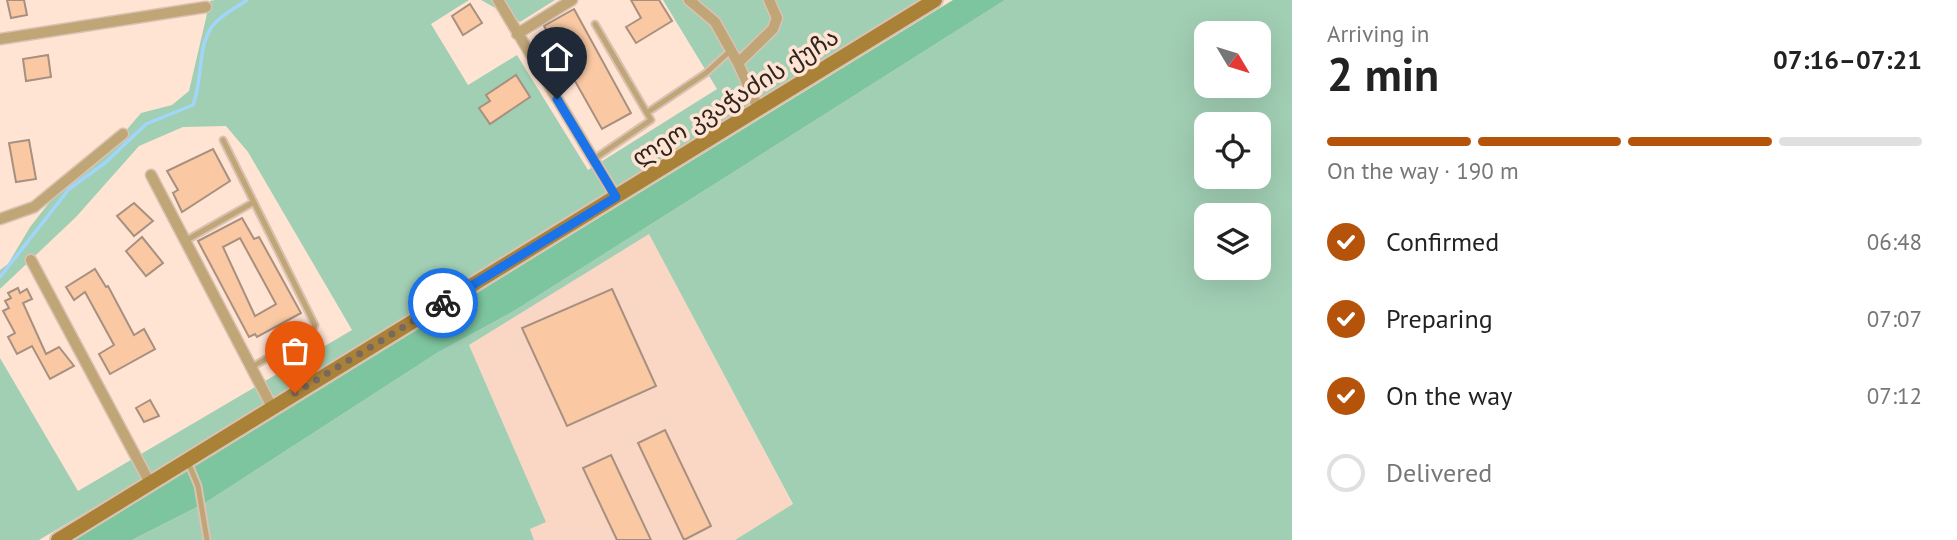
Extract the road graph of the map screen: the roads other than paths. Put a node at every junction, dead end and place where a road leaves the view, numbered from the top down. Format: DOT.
graph roads {
  1 [pos="498,0"];
  2 [pos="572,0"];
  3 [pos="689,0"];
  4 [pos="769,0"];
  5 [pos="935,0"];
  6 [pos="206,7"];
  7 [pos="595,24"];
  8 [pos="517,34"];
  9 [pos="0,39"];
  10 [pos="730,51"];
  11 [pos="738,63"];
  12 [pos="759,110"];
  13 [pos="648,112"];
  14 [pos="123,134"];
  15 [pos="223,140"];
  16 [pos="594,159"];
  17 [pos="150,175"];
  18 [pos="616,197"];
  19 [pos="254,202"];
  20 [pos="0,219"];
  21 [pos="185,241"];
  22 [pos="31,260"];
  23 [pos="250,368"];
  24 [pos="272,407"];
  25 [pos="187,460"];
  26 [pos="150,483"];
  27 [pos="58,540"];
  28 [pos="207,540"];
  1 -- 8 [label="street"];
  2 -- 8 [label="street"];
  3 -- 10 [label="street"];
  4 -- 11 [label="street"];
  5 -- 12 [label="main road, ლეო კვაჭაძის ქუჩა"];
  6 -- 9 [label="street"];
  7 -- 13 [label="lane"];
  8 -- 16 [label="street"];
  10 -- 11 [label="street"];
  10 -- 13 [label="lane"];
  11 -- 12 [label="street"];
  12 -- 18 [label="main road, ლეო კვაჭაძის ქუჩა"];
  13 -- 16 [label="lane"];
  14 -- 20 [label="street"];
  15 -- 19 [label="lane"];
  16 -- 18 [label="street"];
  17 -- 21 [label="street"];
  18 -- 24 [label="main road, ლეო კვაჭაძის ქუჩა"];
  19 -- 21 [label="lane"];
  19 -- 23 [label="lane"];
  21 -- 23 [label="street"];
  22 -- 26 [label="street"];
  23 -- 24 [label="street"];
  24 -- 25 [label="main road, ლეო კვაჭაძის ქუჩა"];
  25 -- 26 [label="main road, ლეო კვაჭაძის ქუჩა"];
  25 -- 28 [label="lane"];
  26 -- 27 [label="main road, ლეო კვაჭაძის ქუჩა"];
}
